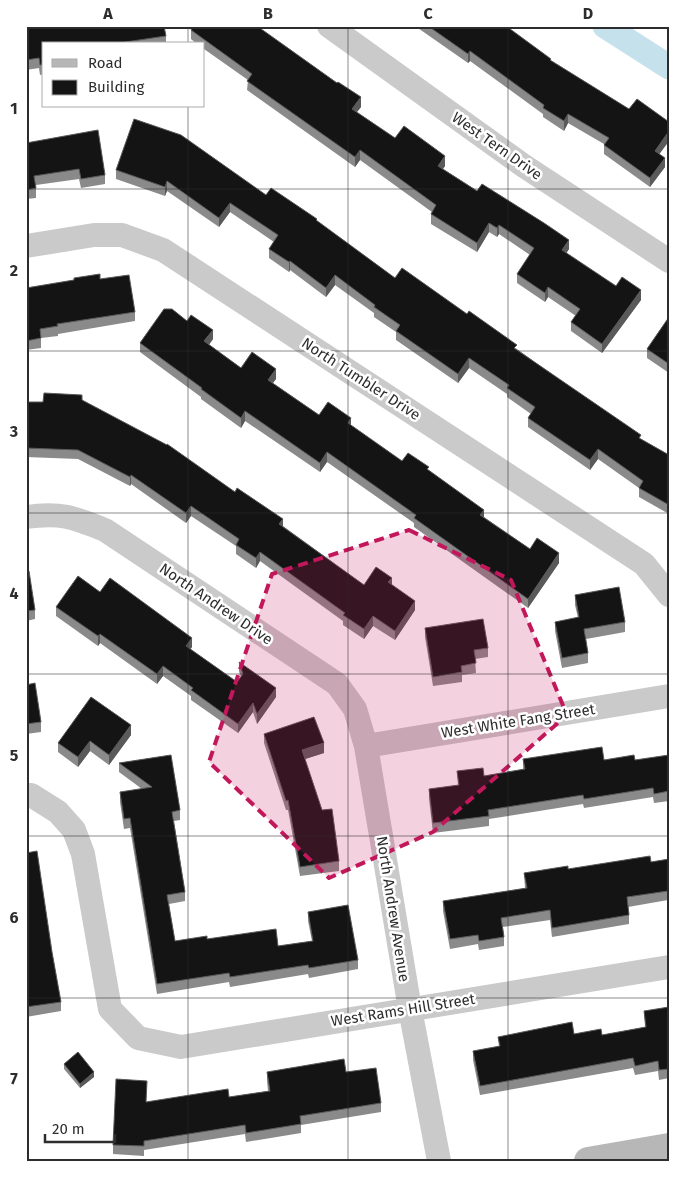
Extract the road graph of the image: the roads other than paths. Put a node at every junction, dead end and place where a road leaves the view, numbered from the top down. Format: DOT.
graph roads {
  1 [pos="329,26"];
  2 [pos="26,246"];
  3 [pos="669,261"];
  4 [pos="26,517"];
  5 [pos="669,594"];
  6 [pos="669,696"];
  7 [pos="366,746"];
  8 [pos="26,795"];
  9 [pos="669,967"];
  10 [pos="410,1010"];
  11 [pos="669,1147"];
  12 [pos="634,1157"];
  13 [pos="439,1161"];
  14 [pos="588,1161"];
  1 -- 3 [label="street, West Tern Drive"];
  2 -- 5 [label="street, North Tumbler Drive"];
  4 -- 7 [label="street, North Andrew Drive"];
  6 -- 7 [label="street, West White Fang Street"];
  7 -- 10 [label="street, North Andrew Avenue"];
  8 -- 10 [label="street, West Rams Hill Street"];
  9 -- 10 [label="street, West Rams Hill Street"];
  10 -- 13 [label="street, North Andrew Avenue"];
  11 -- 12 [label="main road"];
  12 -- 14 [label="main road"];
}
